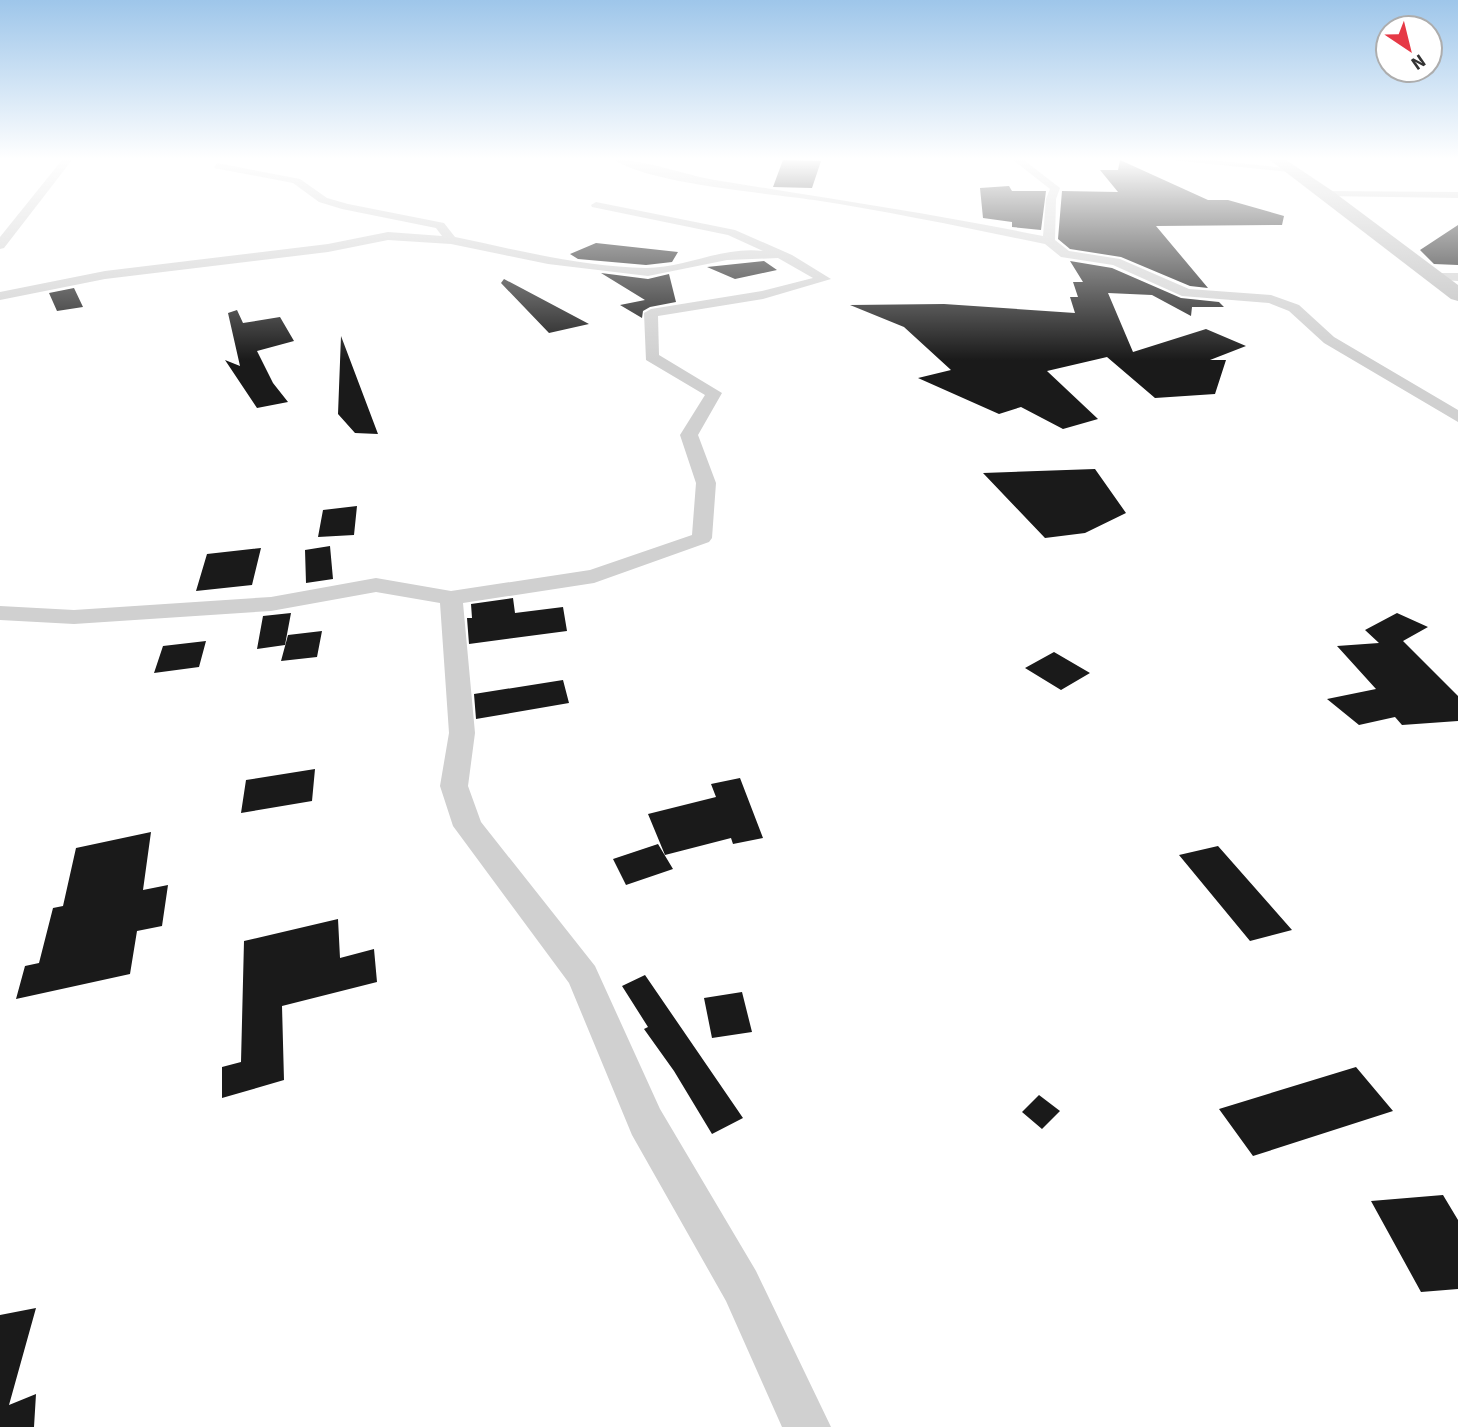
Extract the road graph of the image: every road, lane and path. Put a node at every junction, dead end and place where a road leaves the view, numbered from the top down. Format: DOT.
graph roads {
  1 [pos="15,227"];
  2 [pos="441,227"];
  3 [pos="704,227"];
  4 [pos="972,227"];
  5 [pos="1050,227"];
  6 [pos="1371,227"];
  7 [pos="451,240"];
  8 [pos="1049,241"];
  9 [pos="0,245"];
  10 [pos="788,258"];
  11 [pos="1436,276"];
  12 [pos="1458,277"];
  13 [pos="1458,295"];
  14 [pos="0,296"];
  15 [pos="1458,417"];
  16 [pos="451,597"];
  17 [pos="0,612"];
  18 [pos="807,1427"];
  1 -- 9 [label="street"];
  2 -- 7 [label="street"];
  3 -- 10 [label="street"];
  4 -- 8 [label="street"];
  5 -- 8 [label="street"];
  6 -- 11 [label="main road"];
  7 -- 10 [label="street"];
  7 -- 14 [label="street"];
  8 -- 15 [label="street"];
  10 -- 16 [label="street"];
  11 -- 12 [label="street"];
  11 -- 13 [label="main road"];
  16 -- 17 [label="street"];
  16 -- 18 [label="street"];
}
